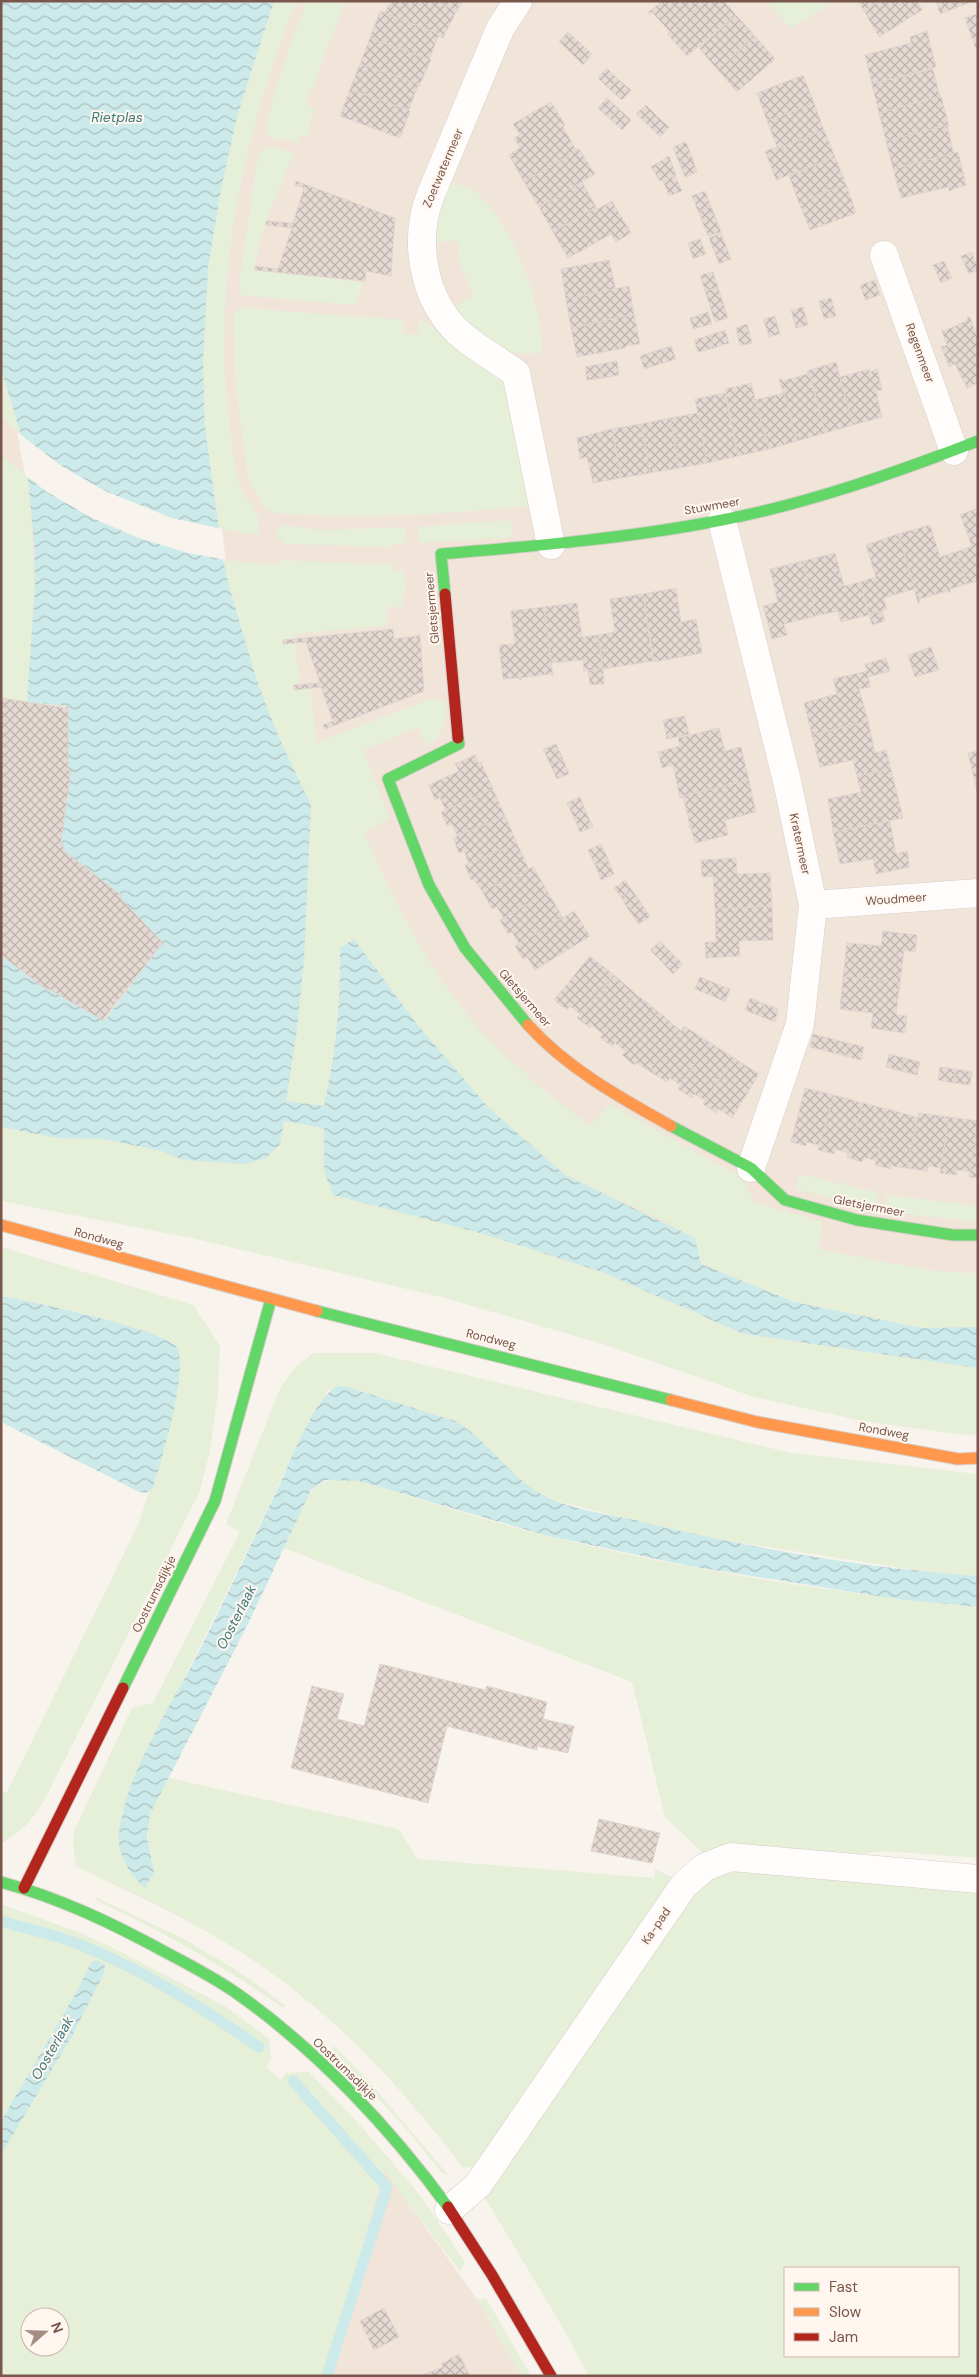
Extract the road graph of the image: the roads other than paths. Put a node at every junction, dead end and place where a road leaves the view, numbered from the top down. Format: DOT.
graph roads {
  1 [pos="518,1"];
  2 [pos="884,255"];
  3 [pos="966,446"];
  4 [pos="722,520"];
  5 [pos="552,545"];
  6 [pos="441,554"];
  7 [pos="978,893"];
  8 [pos="813,905"];
  9 [pos="751,1168"];
  10 [pos="1,1226"];
  11 [pos="978,1235"];
  12 [pos="271,1298"];
  13 [pos="978,1458"];
  14 [pos="978,1879"];
  15 [pos="1,1882"];
  16 [pos="24,1888"];
  17 [pos="449,2210"];
  18 [pos="551,2376"];
  1 -- 5 [label="street, Zoetwatermeer"];
  2 -- 3 [label="street, Regenmeer"];
  3 -- 4 [label="street, Stuwmeer"];
  4 -- 5 [label="street, Stuwmeer"];
  4 -- 8 [label="street, Kratermeer"];
  5 -- 6 [label="street, Stuwmeer"];
  6 -- 9 [label="street, Gletsjermeer"];
  7 -- 8 [label="street, Woudmeer"];
  8 -- 9 [label="street, Kratermeer"];
  9 -- 11 [label="street, Gletsjermeer"];
  10 -- 12 [label="street, Rondweg"];
  12 -- 13 [label="street, Rondweg"];
  12 -- 16 [label="street, Oostrumsdijkje"];
  14 -- 17 [label="street, Ka-pad"];
  15 -- 16 [label="street, Oostrumsdijkje"];
  16 -- 17 [label="street, Oostrumsdijkje"];
  17 -- 18 [label="street, Oostrumsdijkje"];
}
